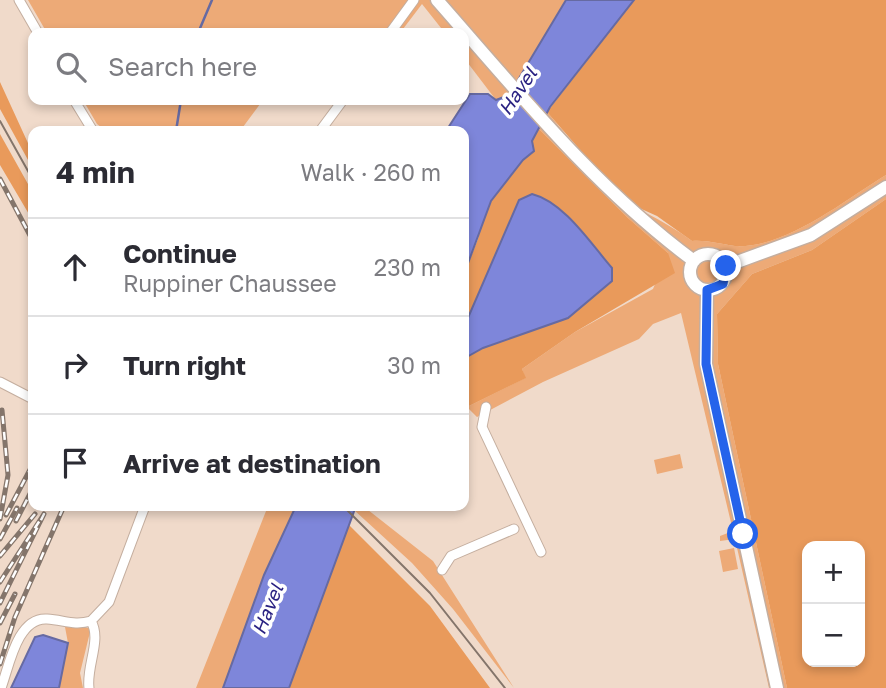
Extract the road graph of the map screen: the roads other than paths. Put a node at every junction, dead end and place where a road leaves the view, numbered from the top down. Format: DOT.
graph roads {
  1 [pos="19,0"];
  2 [pos="414,0"];
  3 [pos="437,0"];
  4 [pos="35,28"];
  5 [pos="394,28"];
  6 [pos="462,28"];
  7 [pos="469,36"];
  8 [pos="77,105"];
  9 [pos="339,105"];
  10 [pos="90,126"];
  11 [pos="324,126"];
  12 [pos="886,187"];
  13 [pos="694,261"];
  14 [pos="726,266"];
  15 [pos="707,290"];
  16 [pos="0,383"];
  17 [pos="28,397"];
  18 [pos="486,407"];
  19 [pos="143,511"];
  20 [pos="514,529"];
  21 [pos="541,552"];
  22 [pos="442,570"];
  23 [pos="91,621"];
  24 [pos="1,688"];
  25 [pos="89,688"];
  26 [pos="777,688"];
  1 -- 4 [label="street"];
  2 -- 5 [label="street"];
  3 -- 6 [label="main road"];
  7 -- 13 [label="main road"];
  8 -- 10 [label="street"];
  9 -- 11 [label="street"];
  12 -- 14 [label="main road"];
  13 -- 14 [label="main road"];
  13 -- 15 [label="main road"];
  14 -- 15 [label="main road"];
  15 -- 26 [label="main road"];
  16 -- 17 [label="street"];
  18 -- 21 [label="street"];
  19 -- 23 [label="street"];
  20 -- 22 [label="street"];
  23 -- 24 [label="street"];
  23 -- 25 [label="street"];
}
